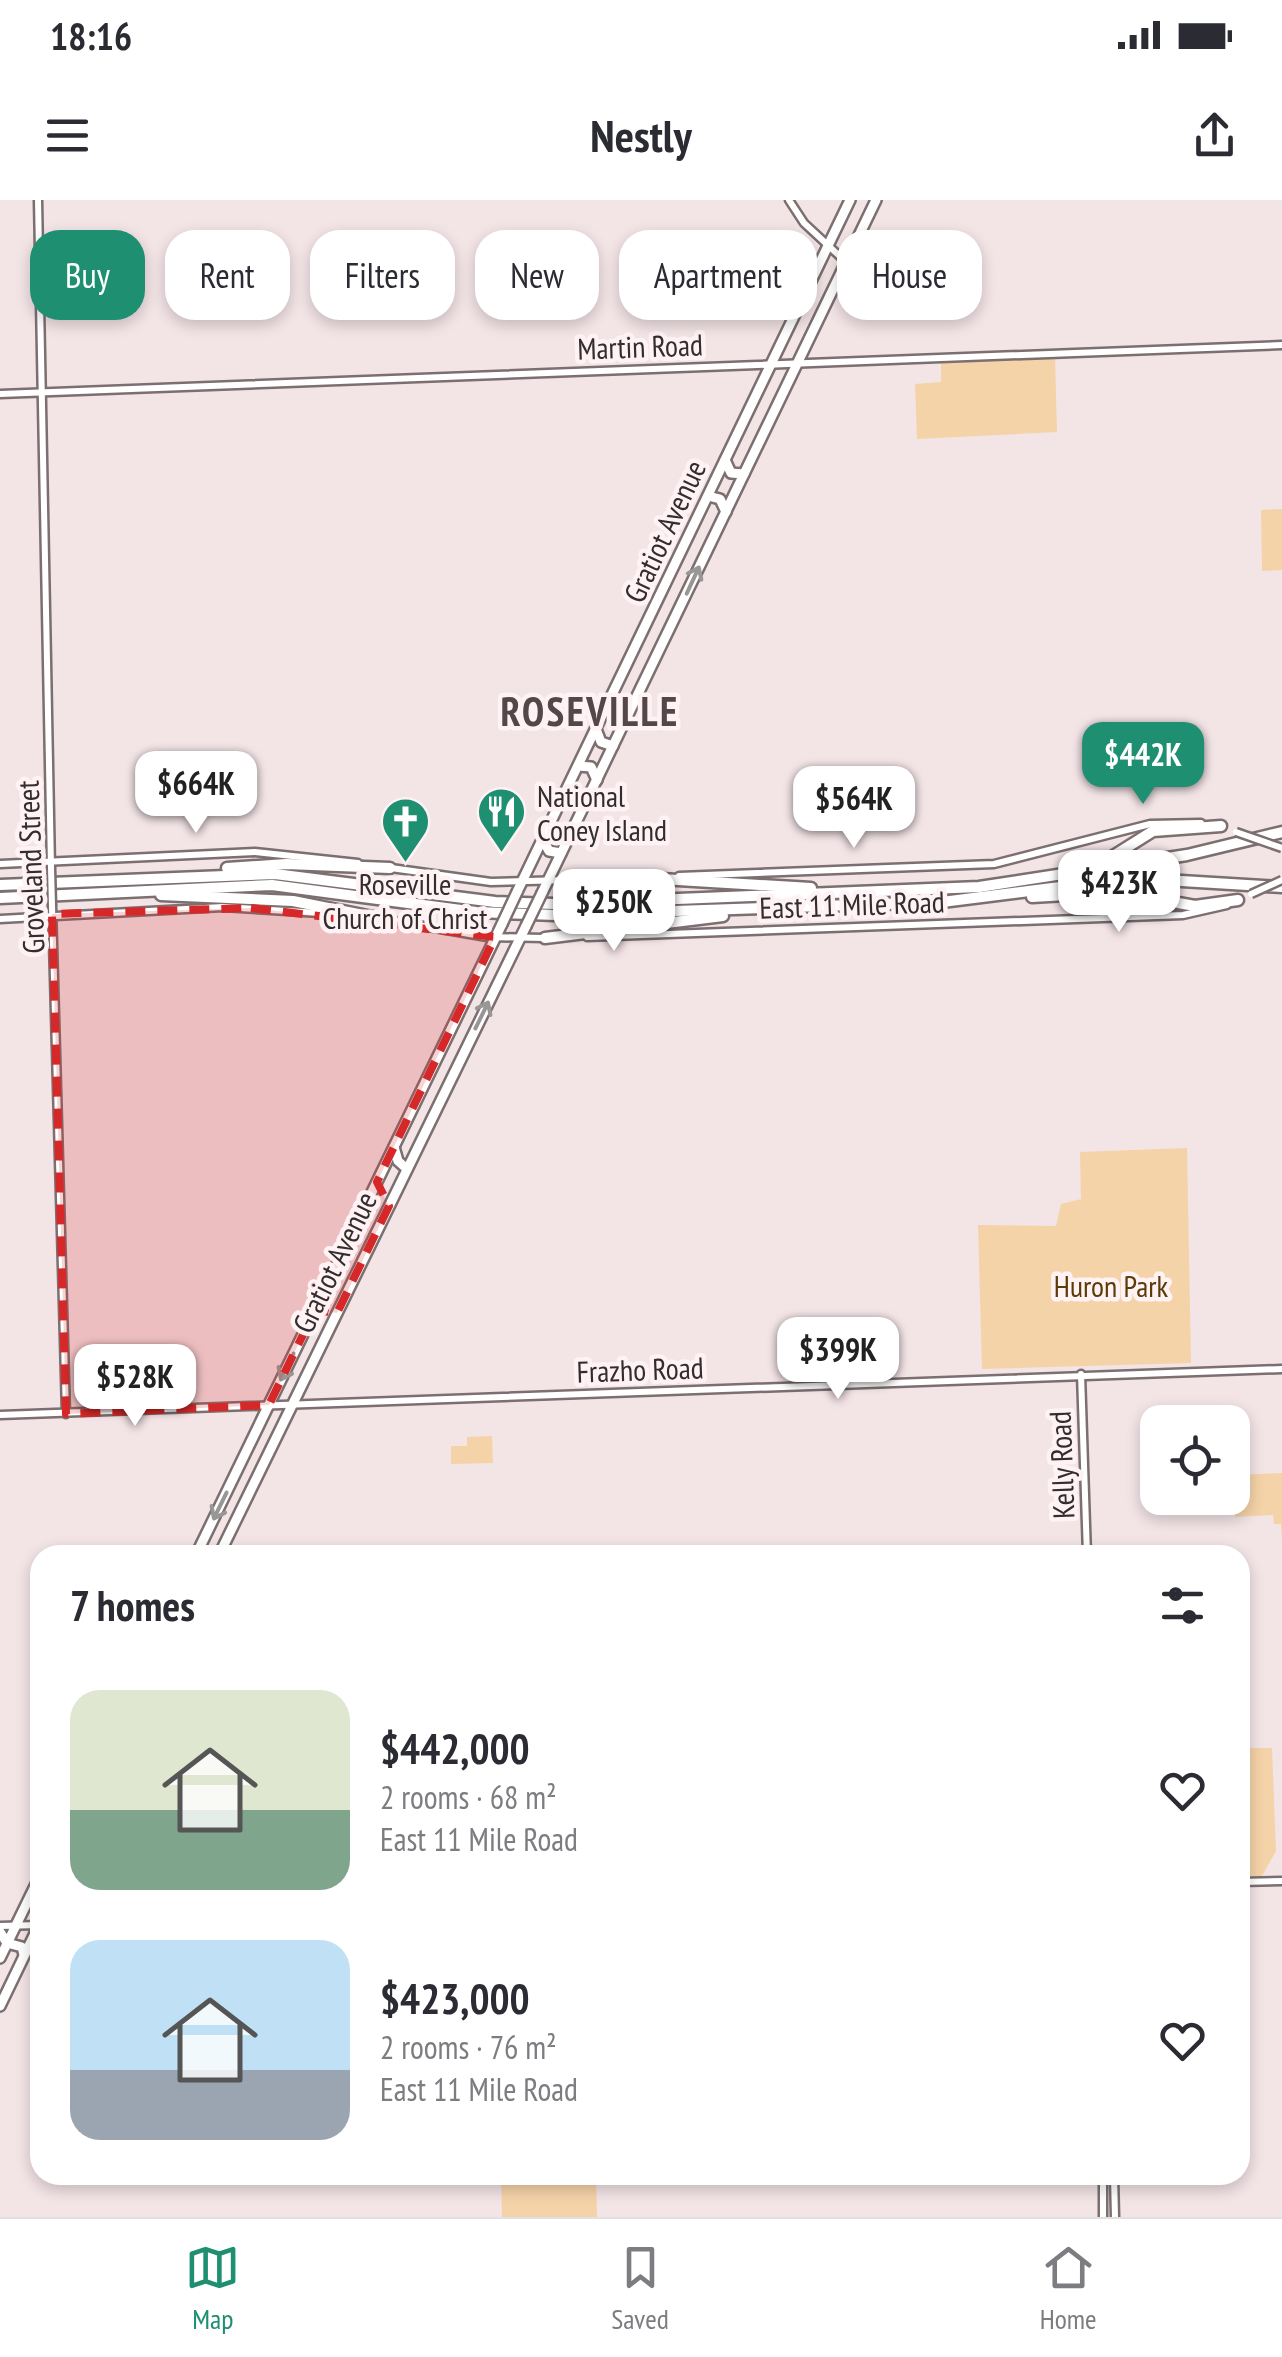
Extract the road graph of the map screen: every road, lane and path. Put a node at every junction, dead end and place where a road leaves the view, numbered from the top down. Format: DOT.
graph roads {
  1 [pos="38,200"];
  2 [pos="789,200"];
  3 [pos="850,200"];
  4 [pos="876,200"];
  5 [pos="861,230"];
  6 [pos="829,245"];
  7 [pos="837,253"];
  8 [pos="837,281"];
  9 [pos="793,321"];
  10 [pos="809,339"];
  11 [pos="1282,346"];
  12 [pos="798,362"];
  13 [pos="772,363"];
  14 [pos="761,388"];
  15 [pos="43,393"];
  16 [pos="0,394"];
  17 [pos="779,400"];
  18 [pos="726,460"];
  19 [pos="744,474"];
  20 [pos="708,496"];
  21 [pos="726,512"];
  22 [pos="652,614"];
  23 [pos="668,631"];
  24 [pos="632,655"];
  25 [pos="650,670"];
  26 [pos="596,729"];
  27 [pos="613,746"];
  28 [pos="578,766"];
  29 [pos="596,780"];
  30 [pos="1221,826"];
  31 [pos="1282,832"];
  32 [pos="542,838"];
  33 [pos="1282,848"];
  34 [pos="562,852"];
  35 [pos="0,864"];
  36 [pos="51,864"];
  37 [pos="390,868"];
  38 [pos="132,878"];
  39 [pos="646,878"];
  40 [pos="547,882"];
  41 [pos="1004,883"];
  42 [pos="1282,883"];
  43 [pos="0,885"];
  44 [pos="519,887"];
  45 [pos="927,890"];
  46 [pos="64,893"];
  47 [pos="1001,896"];
  48 [pos="0,898"];
  49 [pos="1238,900"];
  50 [pos="818,907"];
  51 [pos="52,910"];
  52 [pos="0,918"];
  53 [pos="388,920"];
  54 [pos="496,938"];
  55 [pos="520,938"];
  56 [pos="546,938"];
  57 [pos="478,975"];
  58 [pos="496,986"];
  59 [pos="447,1038"];
  60 [pos="466,1049"];
  61 [pos="420,1095"];
  62 [pos="436,1108"];
  63 [pos="394,1147"];
  64 [pos="407,1169"];
  65 [pos="375,1186"];
  66 [pos="392,1200"];
  67 [pos="320,1300"];
  68 [pos="337,1312"];
  69 [pos="308,1323"];
  70 [pos="326,1336"];
  71 [pos="1282,1368"];
  72 [pos="1081,1374"];
  73 [pos="292,1404"];
  74 [pos="268,1406"];
  75 [pos="66,1414"];
  76 [pos="0,1415"];
  77 [pos="252,1439"];
  78 [pos="266,1458"];
  79 [pos="242,1460"];
  80 [pos="259,1474"];
  81 [pos="204,1538"];
  82 [pos="201,1545"];
  83 [pos="207,1545"];
  84 [pos="224,1545"];
  85 [pos="1087,1545"];
  86 [pos="1282,1881"];
  87 [pos="1250,1882"];
  88 [pos="30,1896"];
  89 [pos="30,1925"];
  90 [pos="16,1926"];
  91 [pos="0,1929"];
  92 [pos="7,1943"];
  93 [pos="30,1944"];
  94 [pos="24,1955"];
  95 [pos="0,1958"];
  96 [pos="0,2006"];
  97 [pos="1103,2185"];
  98 [pos="1114,2185"];
  99 [pos="1104,2217"];
  100 [pos="1115,2217"];
  1 -- 15 [label="street, Groveland Street"];
  2 -- 6 [label="street"];
  3 -- 6 [label="main road, Gratiot Avenue"];
  4 -- 5 [label="main road, Gratiot Avenue"];
  6 -- 7 [label="street"];
  6 -- 9 [label="main road, Gratiot Avenue"];
  8 -- 10 [label="main road, Gratiot Avenue"];
  9 -- 10 [label="main road"];
  9 -- 13 [label="main road, Gratiot Avenue"];
  10 -- 12 [label="main road, Gratiot Avenue"];
  11 -- 12 [label="street, Martin Road"];
  12 -- 13 [label="street, Martin Road"];
  12 -- 17 [label="main road, Gratiot Avenue"];
  13 -- 14 [label="main road, Gratiot Avenue"];
  13 -- 15 [label="street, Martin Road"];
  14 -- 17 [label="main road"];
  14 -- 18 [label="main road, Gratiot Avenue"];
  15 -- 16 [label="street, Martin Road"];
  15 -- 36 [label="street, Groveland Street"];
  17 -- 19 [label="main road, Gratiot Avenue"];
  18 -- 19 [label="main road"];
  18 -- 20 [label="main road, Gratiot Avenue"];
  19 -- 21 [label="main road, Gratiot Avenue"];
  20 -- 21 [label="main road"];
  20 -- 22 [label="main road, Gratiot Avenue"];
  23 -- 21 [label="main road, Gratiot Avenue, one-way"];
  22 -- 23 [label="main road"];
  22 -- 24 [label="main road, Gratiot Avenue"];
  23 -- 25 [label="main road, Gratiot Avenue"];
  24 -- 25 [label="main road"];
  24 -- 26 [label="main road, Gratiot Avenue"];
  25 -- 27 [label="main road, Gratiot Avenue"];
  26 -- 27 [label="main road"];
  26 -- 28 [label="main road, Gratiot Avenue"];
  27 -- 29 [label="main road, Gratiot Avenue"];
  28 -- 29 [label="main road"];
  28 -- 32 [label="main road, Gratiot Avenue"];
  29 -- 34 [label="main road, Gratiot Avenue"];
  30 -- 33 [label="street, East 11 Mile Road, bridge"];
  30 -- 39 [label="street, East 11 Mile Road"];
  30 -- 41 [label="highway"];
  31 -- 41 [label="highway"];
  32 -- 34 [label="main road"];
  32 -- 44 [label="main road, Gratiot Avenue"];
  34 -- 40 [label="main road, Gratiot Avenue"];
  35 -- 36 [label="street, East 11 Mile Road"];
  36 -- 37 [label="street, East 11 Mile Road"];
  36 -- 51 [label="street, Groveland Street, bridge"];
  37 -- 38 [label="highway"];
  37 -- 44 [label="street, East 11 Mile Road"];
  38 -- 43 [label="highway"];
  38 -- 45 [label="highway"];
  39 -- 40 [label="street, East 11 Mile Road"];
  39 -- 45 [label="highway"];
  40 -- 44 [label="street, East 11 Mile Road"];
  40 -- 55 [label="main road, Gratiot Avenue, bridge"];
  41 -- 45 [label="highway"];
  42 -- 47 [label="highway"];
  42 -- 49 [label="street, East 11 Mile Road, bridge"];
  44 -- 54 [label="main road, Gratiot Avenue, bridge"];
  46 -- 48 [label="highway"];
  46 -- 50 [label="highway"];
  46 -- 53 [label="highway"];
  47 -- 49 [label="highway"];
  47 -- 50 [label="highway"];
  49 -- 56 [label="street, East 11 Mile Road"];
  50 -- 56 [label="highway"];
  51 -- 52 [label="street, East 11 Mile Road"];
  51 -- 53 [label="street, East 11 Mile Road"];
  51 -- 75 [label="street, Groveland Street"];
  53 -- 54 [label="street, East 11 Mile Road"];
  54 -- 55 [label="street, East 11 Mile Road"];
  54 -- 57 [label="main road, Gratiot Avenue"];
  55 -- 56 [label="street, East 11 Mile Road"];
  55 -- 58 [label="main road, Gratiot Avenue"];
  57 -- 58 [label="main road"];
  57 -- 59 [label="main road, Gratiot Avenue"];
  60 -- 58 [label="main road, Gratiot Avenue, one-way"];
  59 -- 60 [label="main road"];
  59 -- 61 [label="main road, Gratiot Avenue"];
  60 -- 62 [label="main road, Gratiot Avenue"];
  61 -- 62 [label="main road"];
  61 -- 63 [label="main road, Gratiot Avenue"];
  62 -- 64 [label="main road, Gratiot Avenue"];
  63 -- 64 [label="main road"];
  63 -- 65 [label="main road, Gratiot Avenue"];
  64 -- 66 [label="main road, Gratiot Avenue"];
  65 -- 66 [label="main road"];
  65 -- 67 [label="main road, Gratiot Avenue"];
  66 -- 68 [label="main road, Gratiot Avenue"];
  67 -- 68 [label="main road"];
  67 -- 69 [label="main road, Gratiot Avenue"];
  68 -- 70 [label="main road, Gratiot Avenue"];
  69 -- 70 [label="main road"];
  69 -- 74 [label="main road, Gratiot Avenue, one-way"];
  70 -- 73 [label="main road, Gratiot Avenue"];
  71 -- 72 [label="street, Frazho Road"];
  72 -- 73 [label="street, Frazho Road"];
  72 -- 85 [label="street, Kelly Road"];
  73 -- 74 [label="street, Frazho Road"];
  73 -- 78 [label="main road, Gratiot Avenue"];
  74 -- 75 [label="street, Frazho Road"];
  74 -- 77 [label="main road, Gratiot Avenue"];
  75 -- 76 [label="street, Frazho Road"];
  77 -- 78 [label="main road"];
  77 -- 79 [label="main road, Gratiot Avenue"];
  78 -- 80 [label="main road, Gratiot Avenue"];
  79 -- 80 [label="main road"];
  79 -- 81 [label="main road, Gratiot Avenue, one-way"];
  80 -- 84 [label="main road, Gratiot Avenue"];
  81 -- 82 [label="main road, Gratiot Avenue"];
  81 -- 83 [label="main road"];
  86 -- 87 [label="street"];
  88 -- 90 [label="main road"];
  89 -- 90 [label="street"];
  90 -- 91 [label="street"];
  90 -- 92 [label="main road"];
  91 -- 92 [label="main road"];
  92 -- 94 [label="main road"];
  92 -- 95 [label="main road"];
  93 -- 94 [label="main road"];
  94 -- 96 [label="main road"];
  97 -- 99 [label="street"];
  98 -- 100 [label="street"];
}
